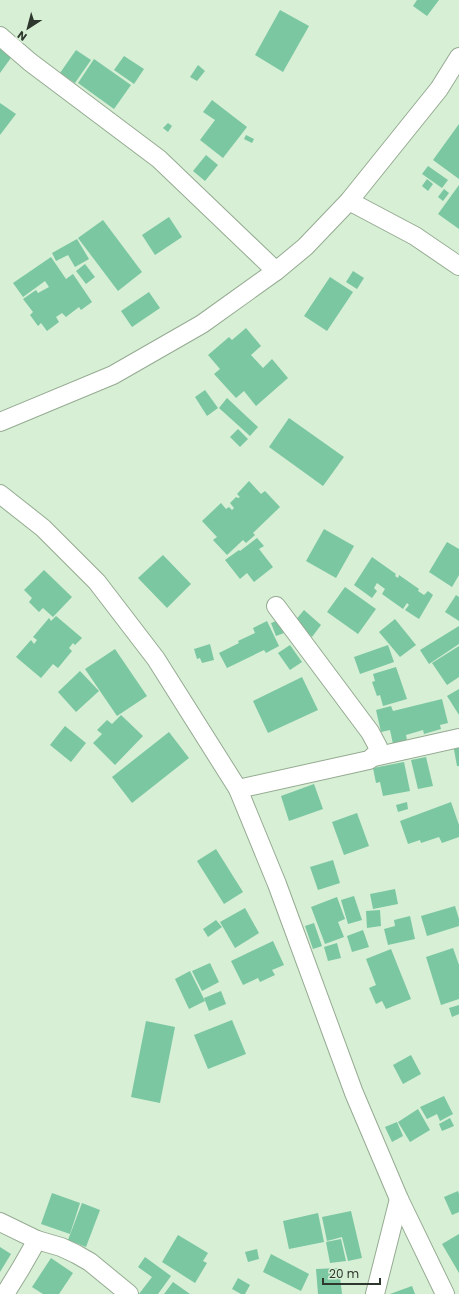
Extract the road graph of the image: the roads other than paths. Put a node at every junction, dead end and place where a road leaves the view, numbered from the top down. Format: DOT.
graph roads {
  1 [pos="0,36"];
  2 [pos="459,57"];
  3 [pos="349,201"];
  4 [pos="459,266"];
  5 [pos="276,271"];
  6 [pos="0,422"];
  7 [pos="0,494"];
  8 [pos="276,606"];
  9 [pos="459,738"];
  10 [pos="374,757"];
  11 [pos="238,789"];
  12 [pos="399,1199"];
  13 [pos="0,1222"];
  14 [pos="37,1240"];
  15 [pos="5,1294"];
  16 [pos="129,1294"];
  17 [pos="375,1294"];
  18 [pos="444,1294"];
  1 -- 5 [label="street"];
  2 -- 3 [label="street"];
  3 -- 4 [label="street"];
  3 -- 5 [label="street"];
  5 -- 6 [label="street"];
  7 -- 11 [label="street"];
  8 -- 10 [label="street"];
  9 -- 10 [label="street"];
  10 -- 11 [label="street"];
  11 -- 12 [label="street"];
  12 -- 17 [label="street"];
  12 -- 18 [label="street"];
  13 -- 14 [label="street"];
  14 -- 15 [label="street"];
  14 -- 16 [label="street"];
}
